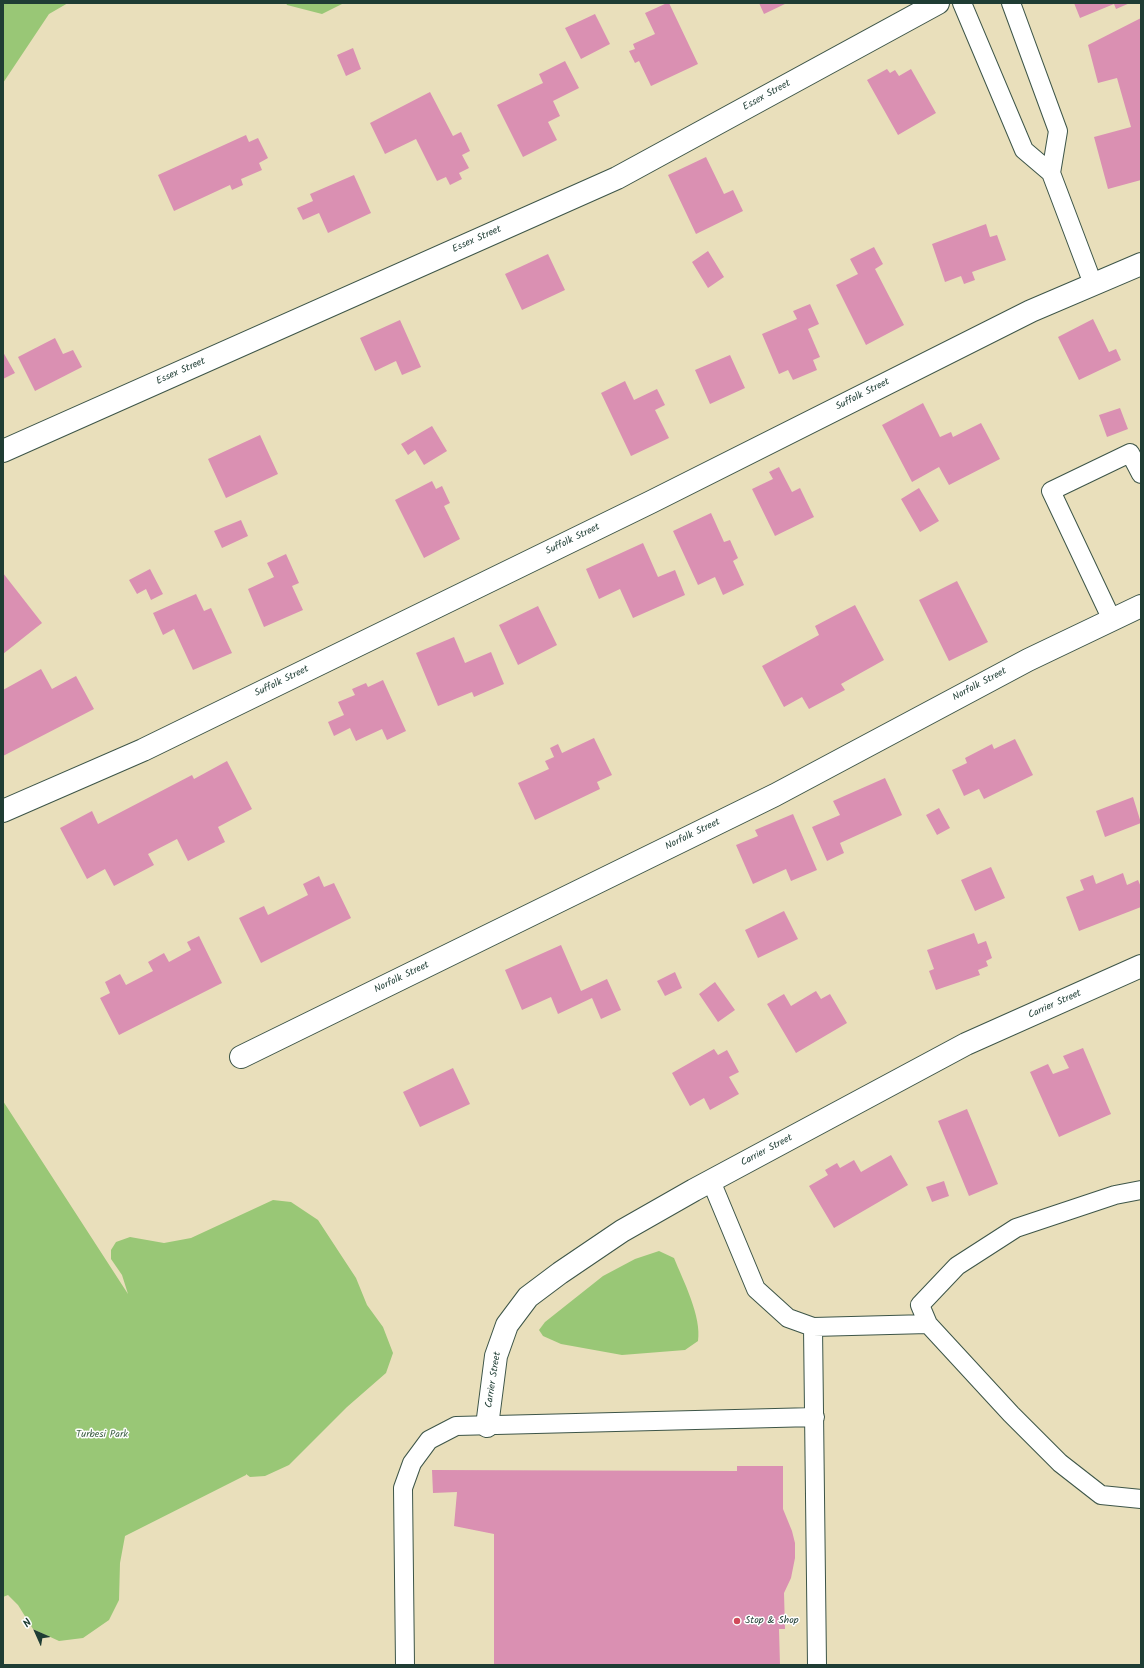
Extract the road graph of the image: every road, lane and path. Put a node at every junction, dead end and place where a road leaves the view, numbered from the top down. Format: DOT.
graph roads {
  1 [pos="938,3"];
  2 [pos="962,3"];
  3 [pos="1011,3"];
  4 [pos="1051,173"];
  5 [pos="1141,264"];
  6 [pos="1093,284"];
  7 [pos="3,451"];
  8 [pos="1141,474"];
  9 [pos="1141,606"];
  10 [pos="1112,620"];
  11 [pos="3,811"];
  12 [pos="1141,966"];
  13 [pos="241,1057"];
  14 [pos="711,1181"];
  15 [pos="1141,1190"];
  16 [pos="928,1324"];
  17 [pos="813,1327"];
  18 [pos="815,1417"];
  19 [pos="487,1426"];
  20 [pos="1141,1499"];
  21 [pos="405,1665"];
  22 [pos="817,1665"];
  1 -- 7 [label="street, Essex Street"];
  2 -- 4 [label="lane"];
  3 -- 4 [label="lane"];
  4 -- 6 [label="lane"];
  5 -- 6 [label="street, Suffolk Street"];
  6 -- 11 [label="street, Suffolk Street"];
  8 -- 10 [label="lane"];
  9 -- 10 [label="street, Norfolk Street"];
  10 -- 13 [label="street, Norfolk Street"];
  12 -- 14 [label="street, Carrier Street"];
  14 -- 17 [label="lane"];
  14 -- 19 [label="street, Carrier Street"];
  15 -- 16 [label="lane"];
  16 -- 17 [label="lane"];
  16 -- 20 [label="lane"];
  17 -- 18 [label="lane"];
  18 -- 19 [label="lane"];
  18 -- 22 [label="lane"];
  19 -- 21 [label="lane"];
}
